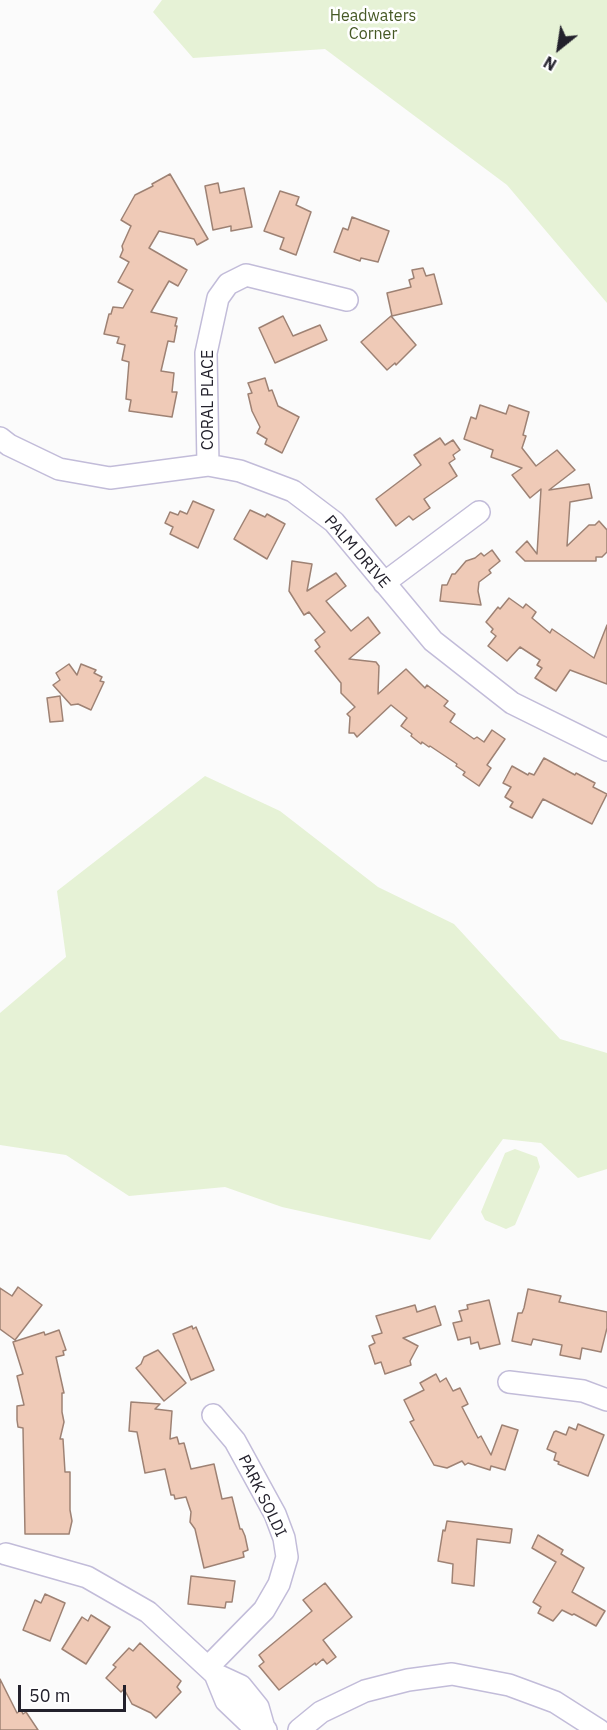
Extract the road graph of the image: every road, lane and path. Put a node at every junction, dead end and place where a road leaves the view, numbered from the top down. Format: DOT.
graph roads {
  1 [pos="347,300"];
  2 [pos="0,438"];
  3 [pos="208,465"];
  4 [pos="479,512"];
  5 [pos="384,583"];
  6 [pos="607,750"];
  7 [pos="509,1382"];
  8 [pos="607,1400"];
  9 [pos="213,1415"];
  10 [pos="2,1552"];
  11 [pos="212,1670"];
  12 [pos="265,1729"];
  13 [pos="597,1729"];
  14 [pos="299,1730"];
  1 -- 3 [label="street, CORAL PLACE"];
  2 -- 3 [label="street, PALM DRIVE"];
  3 -- 5 [label="street, PALM DRIVE"];
  4 -- 5 [label="street"];
  5 -- 6 [label="street, PALM DRIVE"];
  7 -- 8 [label="street"];
  9 -- 11 [label="street, PARK SOLDI"];
  10 -- 11 [label="street"];
  11 -- 12 [label="street"];
  13 -- 14 [label="street"];
}
